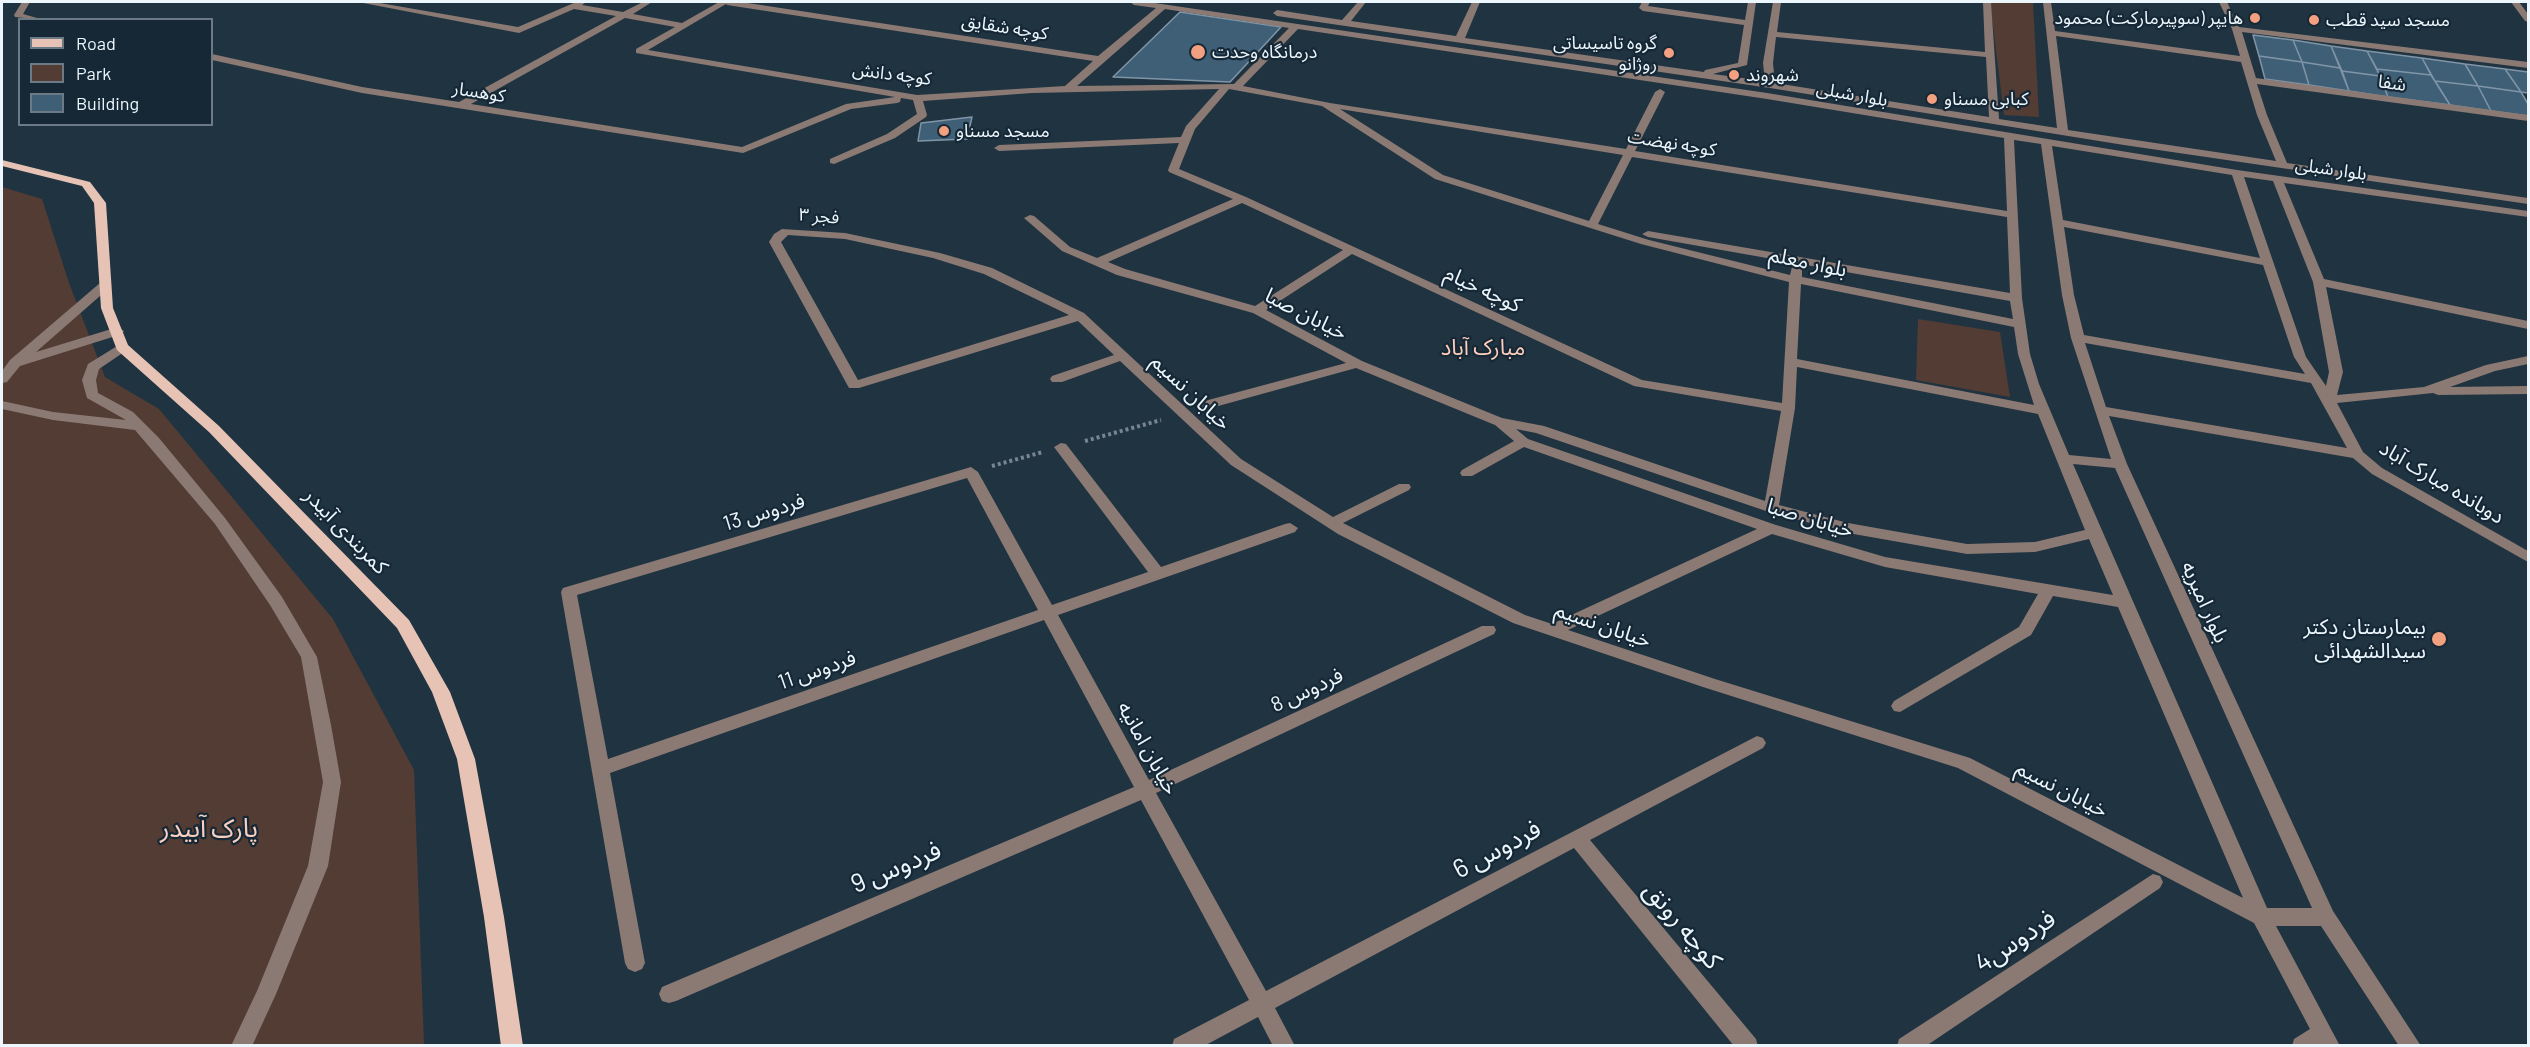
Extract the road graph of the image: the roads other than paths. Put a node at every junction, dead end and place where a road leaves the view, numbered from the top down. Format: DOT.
graph roads {
  1 [pos="26,2"];
  2 [pos="362,2"];
  3 [pos="582,2"];
  4 [pos="648,2"];
  5 [pos="725,2"];
  6 [pos="1134,2"];
  7 [pos="1200,2"];
  8 [pos="1362,2"];
  9 [pos="1476,2"];
  10 [pos="1646,2"];
  11 [pos="1752,2"];
  12 [pos="1777,2"];
  13 [pos="1987,2"];
  14 [pos="2047,2"];
  15 [pos="2223,2"];
  16 [pos="2515,2"];
  17 [pos="572,6"];
  18 [pos="1164,6"];
  19 [pos="622,15"];
  20 [pos="31,18"];
  21 [pos="2529,19"];
  22 [pos="1345,22"];
  23 [pos="1748,23"];
  24 [pos="680,26"];
  25 [pos="1296,26"];
  26 [pos="2236,29"];
  27 [pos="2051,33"];
  28 [pos="1772,34"];
  29 [pos="1458,40"];
  30 [pos="1990,55"];
  31 [pos="213,57"];
  32 [pos="1100,58"];
  33 [pos="2245,60"];
  34 [pos="2529,64"];
  35 [pos="1697,75"];
  36 [pos="2250,80"];
  37 [pos="1770,85"];
  38 [pos="1232,86"];
  39 [pos="1068,89"];
  40 [pos="1660,92"];
  41 [pos="917,98"];
  42 [pos="1325,104"];
  43 [pos="460,106"];
  44 [pos="2529,118"];
  45 [pos="1995,121"];
  46 [pos="2063,132"];
  47 [pos="2009,137"];
  48 [pos="1187,140"];
  49 [pos="2046,143"];
  50 [pos="999,148"];
  51 [pos="1628,153"];
  52 [pos="834,161"];
  53 [pos="2,163"];
  54 [pos="2283,166"];
  55 [pos="2237,173"];
  56 [pos="2277,178"];
  57 [pos="1242,199"];
  58 [pos="2529,201"];
  59 [pos="2529,214"];
  60 [pos="2013,215"];
  61 [pos="1030,218"];
  62 [pos="2057,222"];
  63 [pos="1592,225"];
  64 [pos="1351,250"];
  65 [pos="1795,259"];
  66 [pos="1098,262"];
  67 [pos="2269,263"];
  68 [pos="988,271"];
  69 [pos="1797,280"];
  70 [pos="2319,282"];
  71 [pos="104,286"];
  72 [pos="2016,298"];
  73 [pos="1257,310"];
  74 [pos="1080,316"];
  75 [pos="2019,324"];
  76 [pos="2529,324"];
  77 [pos="2078,338"];
  78 [pos="120,339"];
  79 [pos="1122,356"];
  80 [pos="2529,360"];
  81 [pos="1791,362"];
  82 [pos="15,363"];
  83 [pos="1357,364"];
  84 [pos="2,379"];
  85 [pos="1057,379"];
  86 [pos="2314,380"];
  87 [pos="2529,390"];
  88 [pos="2426,391"];
  89 [pos="2329,400"];
  90 [pos="2,405"];
  91 [pos="1206,405"];
  92 [pos="1788,408"];
  93 [pos="2101,410"];
  94 [pos="2043,411"];
  95 [pos="1498,422"];
  96 [pos="139,426"];
  97 [pos="1523,442"];
  98 [pos="1061,447"];
  99 [pos="2357,454"];
  100 [pos="2062,459"];
  101 [pos="2120,464"];
  102 [pos="971,472"];
  103 [pos="1467,473"];
  104 [pos="1404,487"];
  105 [pos="1771,508"];
  106 [pos="1332,523"];
  107 [pos="1290,528"];
  108 [pos="1771,529"];
  109 [pos="2094,533"];
  110 [pos="2529,557"];
  111 [pos="1158,574"];
  112 [pos="2048,590"];
  113 [pos="2125,603"];
  114 [pos="1048,613"];
  115 [pos="1488,630"];
  116 [pos="1552,630"];
  117 [pos="1900,706"];
  118 [pos="1757,742"];
  119 [pos="600,769"];
  120 [pos="1145,790"];
  121 [pos="1577,838"];
  122 [pos="2153,882"];
  123 [pos="2261,917"];
  124 [pos="2326,917"];
  125 [pos="635,963"];
  126 [pos="669,994"];
  127 [pos="1261,1002"];
  128 [pos="2326,1039"];
  129 [pos="241,1046"];
  130 [pos="513,1046"];
  131 [pos="1182,1046"];
  132 [pos="1285,1046"];
  133 [pos="1748,1046"];
  134 [pos="1907,1046"];
  135 [pos="2302,1046"];
  136 [pos="2411,1046"];
  1 -- 20 [label="street"];
  2 -- 17 [label="street"];
  3 -- 17 [label="street"];
  4 -- 19 [label="street"];
  5 -- 24 [label="street, کوچه شقایق"];
  5 -- 32 [label="street, کوچه شقایق"];
  6 -- 18 [label="street, بلوار شبلی"];
  7 -- 22 [label="street, بلوار شبلی"];
  8 -- 22 [label="street"];
  9 -- 29 [label="street"];
  10 -- 23 [label="street"];
  11 -- 23 [label="street"];
  12 -- 28 [label="street"];
  13 -- 30 [label="street"];
  14 -- 27 [label="street"];
  15 -- 26 [label="street"];
  16 -- 21 [label="street"];
  17 -- 19 [label="street"];
  18 -- 25 [label="street, بلوار شبلی"];
  18 -- 32 [label="street"];
  19 -- 24 [label="street"];
  19 -- 43 [label="street"];
  22 -- 29 [label="street, بلوار شبلی"];
  23 -- 35 [label="street"];
  24 -- 41 [label="street, کوچه دانش"];
  25 -- 38 [label="street"];
  25 -- 47 [label="street, بلوار شبلی"];
  26 -- 33 [label="street"];
  26 -- 34 [label="street"];
  27 -- 33 [label="street"];
  27 -- 46 [label="street"];
  28 -- 30 [label="street"];
  28 -- 37 [label="street"];
  29 -- 35 [label="street, بلوار شبلی"];
  30 -- 45 [label="street"];
  31 -- 43 [label="street, کوهسار"];
  32 -- 39 [label="street"];
  33 -- 36 [label="street"];
  35 -- 37 [label="street, بلوار شبلی"];
  36 -- 44 [label="street, شفا"];
  36 -- 54 [label="street"];
  37 -- 45 [label="street, بلوار شبلی"];
  38 -- 39 [label="street, کوچه دانش"];
  38 -- 42 [label="street, بلوار معلم"];
  38 -- 48 [label="street"];
  39 -- 41 [label="street, کوچه دانش"];
  40 -- 51 [label="street"];
  41 -- 43 [label="street, کوهسار"];
  41 -- 52 [label="street"];
  42 -- 51 [label="street, کوچه نهضت"];
  42 -- 63 [label="street, بلوار معلم"];
  45 -- 46 [label="street, بلوار شبلی"];
  46 -- 54 [label="street, بلوار شبلی"];
  47 -- 49 [label="street, بلوار شبلی"];
  47 -- 60 [label="street"];
  48 -- 50 [label="street"];
  48 -- 57 [label="street, کوچه خیام"];
  49 -- 55 [label="street, بلوار شبلی"];
  49 -- 62 [label="street, بلوار امیریه"];
  51 -- 60 [label="street, کوچه نهضت"];
  51 -- 63 [label="street"];
  53 -- 71 [label="main road, کمربندی آبیدر"];
  54 -- 58 [label="street, بلوار شبلی"];
  55 -- 56 [label="street, بلوار شبلی"];
  55 -- 67 [label="street, دوبانده مبارک آباد"];
  56 -- 59 [label="street, بلوار شبلی"];
  56 -- 70 [label="street"];
  57 -- 64 [label="street, کوچه خیام"];
  57 -- 66 [label="street"];
  60 -- 72 [label="street"];
  61 -- 66 [label="street, خیابان صبا"];
  62 -- 67 [label="street"];
  62 -- 77 [label="street, بلوار امیریه"];
  63 -- 65 [label="street, بلوار معلم"];
  63 -- 69 [label="street, بلوار معلم"];
  64 -- 73 [label="street"];
  64 -- 92 [label="street, کوچه خیام"];
  65 -- 69 [label="street"];
  65 -- 72 [label="street, بلوار معلم"];
  66 -- 73 [label="street, خیابان صبا"];
  67 -- 86 [label="street, دوبانده مبارک آباد"];
  68 -- 74 [label="street, خیابان نسیم"];
  68 -- 74 [label="street, فجر ۳"];
  69 -- 75 [label="street, بلوار معلم"];
  69 -- 81 [label="street"];
  70 -- 76 [label="street"];
  70 -- 89 [label="street"];
  71 -- 78 [label="main road, کمربندی آبیدر"];
  71 -- 82 [label="street"];
  72 -- 75 [label="street"];
  73 -- 83 [label="street, خیابان صبا"];
  74 -- 79 [label="street, خیابان نسیم"];
  75 -- 94 [label="street"];
  77 -- 86 [label="street"];
  77 -- 93 [label="street, بلوار امیریه"];
  78 -- 82 [label="street"];
  78 -- 96 [label="street"];
  78 -- 130 [label="main road, کمربندی آبیدر"];
  79 -- 85 [label="street"];
  79 -- 106 [label="street, خیابان نسیم"];
  80 -- 88 [label="street"];
  81 -- 92 [label="street"];
  81 -- 94 [label="street"];
  82 -- 84 [label="street"];
  83 -- 91 [label="street"];
  83 -- 95 [label="street, خیابان صبا"];
  86 -- 89 [label="street, دوبانده مبارک آباد"];
  87 -- 88 [label="street"];
  88 -- 89 [label="street"];
  89 -- 99 [label="street, دوبانده مبارک آباد"];
  90 -- 96 [label="street"];
  92 -- 105 [label="street"];
  93 -- 99 [label="street"];
  93 -- 101 [label="street, بلوار امیریه"];
  94 -- 100 [label="street"];
  95 -- 97 [label="street, خیابان صبا"];
  95 -- 105 [label="street, خیابان صبا"];
  96 -- 129 [label="street"];
  97 -- 103 [label="street"];
  97 -- 108 [label="street, خیابان صبا"];
  98 -- 111 [label="street"];
  99 -- 110 [label="street, دوبانده مبارک آباد"];
  100 -- 101 [label="street"];
  100 -- 109 [label="street"];
  101 -- 124 [label="street, بلوار امیریه"];
  102 -- 114 [label="street, خیابان امانیه"];
  102 -- 119 [label="street, فردوس 13"];
  104 -- 106 [label="street"];
  105 -- 109 [label="street, خیابان صبا"];
  106 -- 116 [label="street, خیابان نسیم"];
  107 -- 111 [label="street, فردوس 11"];
  108 -- 112 [label="street, خیابان صبا"];
  108 -- 116 [label="street"];
  109 -- 113 [label="street"];
  111 -- 114 [label="street, فردوس 11"];
  112 -- 113 [label="street, خیابان صبا"];
  112 -- 117 [label="street"];
  113 -- 123 [label="street"];
  114 -- 119 [label="street, فردوس 11"];
  114 -- 120 [label="street, خیابان امانیه"];
  115 -- 120 [label="street, فردوس 8"];
  116 -- 123 [label="street, خیابان نسیم"];
  118 -- 121 [label="street, فردوس 6"];
  119 -- 125 [label="street"];
  120 -- 126 [label="street, فردوس 9"];
  120 -- 127 [label="street, خیابان امانیه"];
  121 -- 127 [label="street, فردوس 6"];
  121 -- 133 [label="street, کوچه رونق"];
  122 -- 134 [label="street, فردوس4"];
  123 -- 124 [label="street"];
  123 -- 128 [label="street"];
  124 -- 136 [label="street, بلوار امیریه"];
  127 -- 131 [label="street, فردوس 6"];
  127 -- 132 [label="street, خیابان امانیه"];
  128 -- 135 [label="street"];
}
